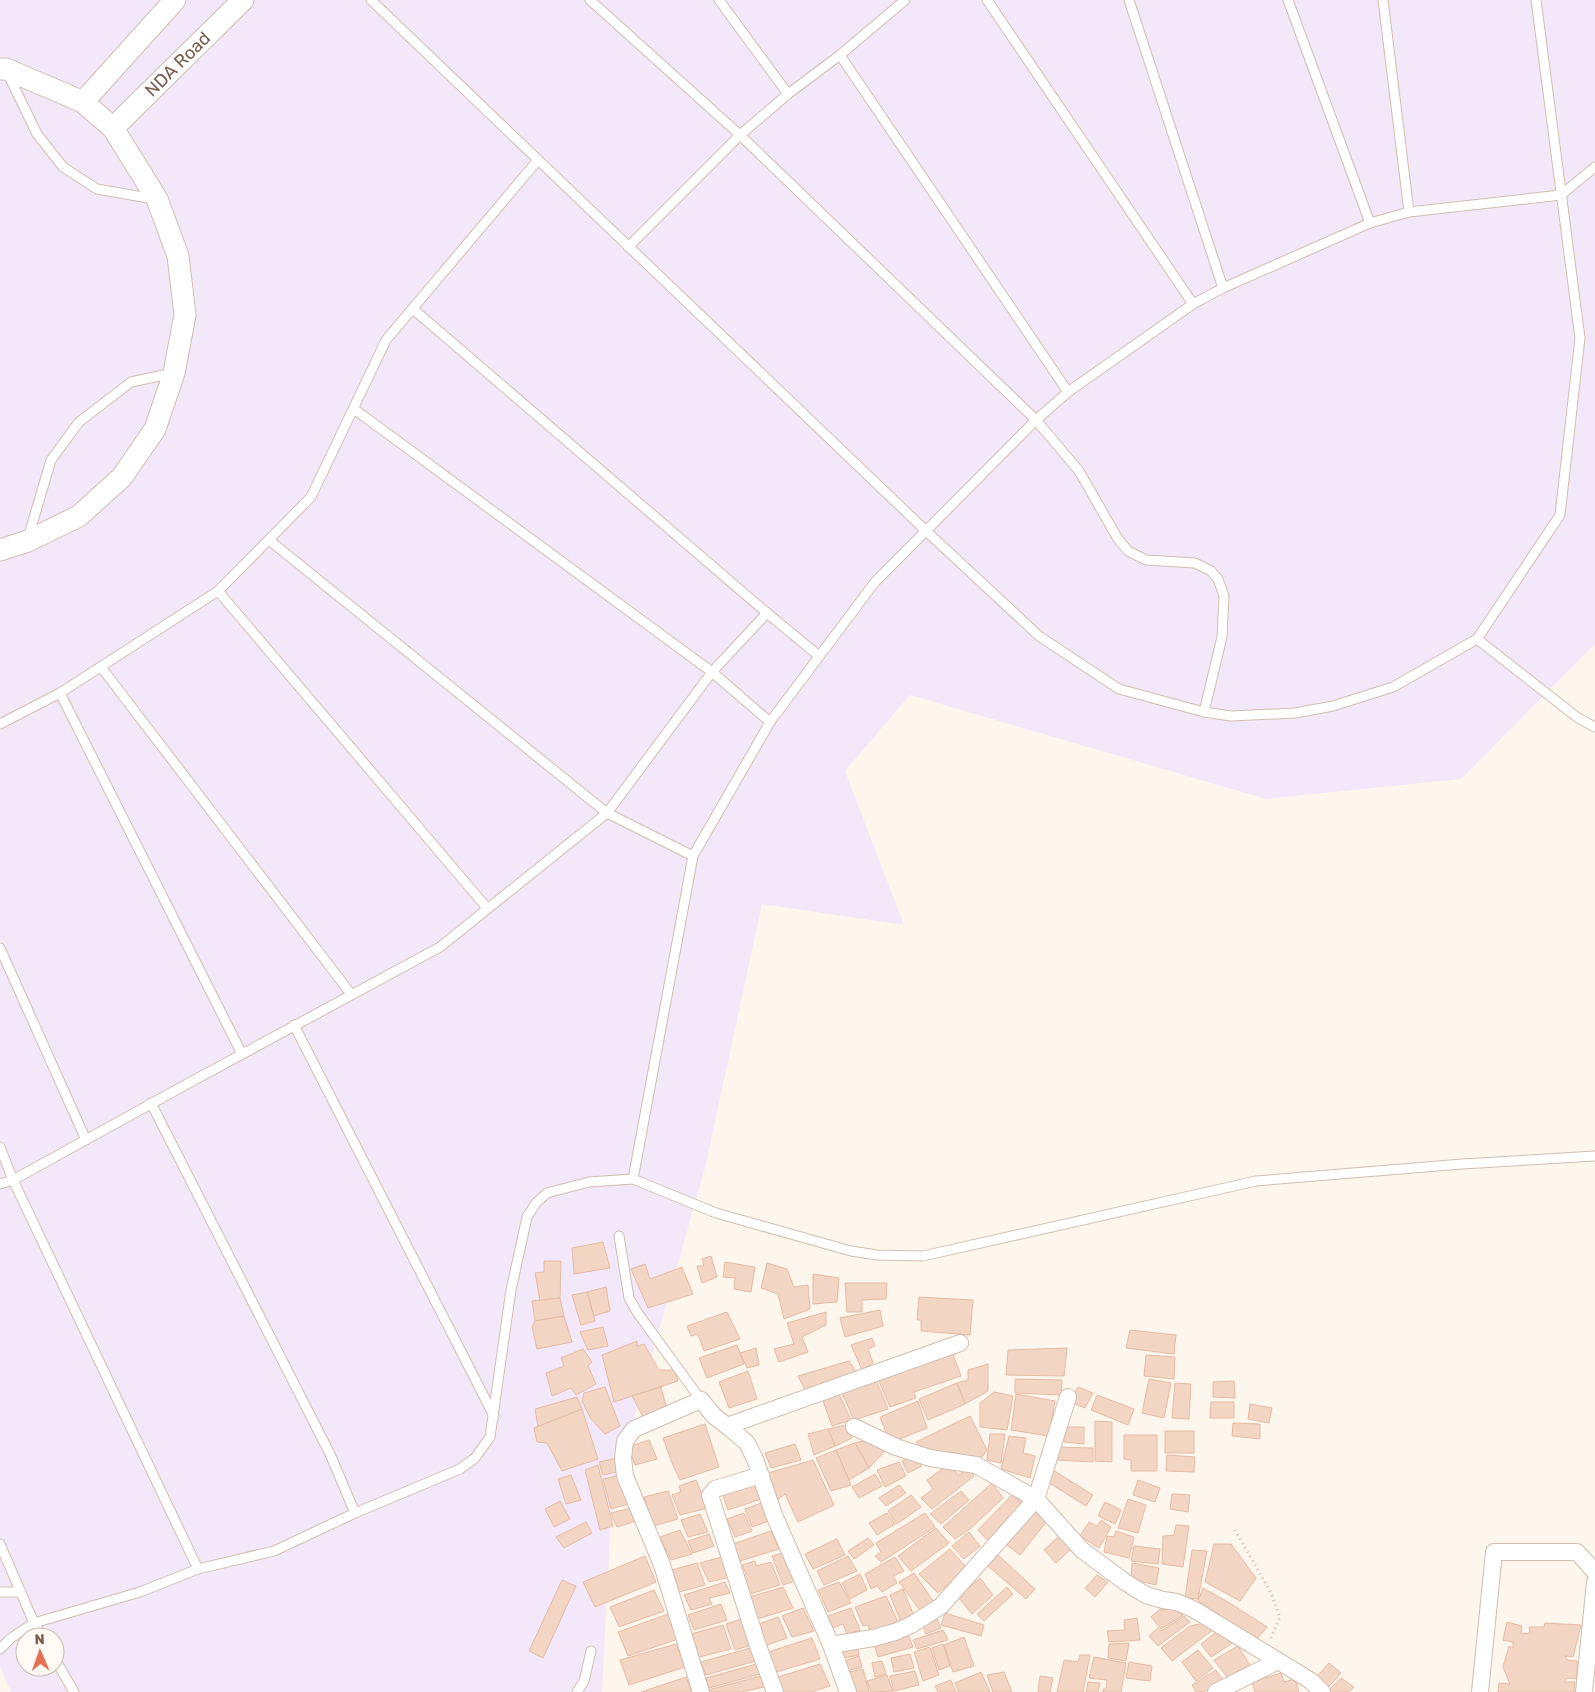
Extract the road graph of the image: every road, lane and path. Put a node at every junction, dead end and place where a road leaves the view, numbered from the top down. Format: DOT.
graph roads {
  1 [pos="175,0"];
  2 [pos="243,0"];
  3 [pos="371,0"];
  4 [pos="590,0"];
  5 [pos="719,0"];
  6 [pos="905,0"];
  7 [pos="987,0"];
  8 [pos="1129,0"];
  9 [pos="1288,0"];
  10 [pos="1383,0"];
  11 [pos="1536,0"];
  12 [pos="840,55"];
  13 [pos="3,69"];
  14 [pos="788,94"];
  15 [pos="83,102"];
  16 [pos="114,128"];
  17 [pos="740,135"];
  18 [pos="538,160"];
  19 [pos="1595,167"];
  20 [pos="1561,196"];
  21 [pos="157,199"];
  22 [pos="1409,212"];
  23 [pos="1370,223"];
  24 [pos="628,246"];
  25 [pos="1223,288"];
  26 [pos="1193,304"];
  27 [pos="413,309"];
  28 [pos="174,372"];
  29 [pos="1068,392"];
  30 [pos="354,409"];
  31 [pos="1036,420"];
  32 [pos="925,530"];
  33 [pos="269,540"];
  34 [pos="28,541"];
  35 [pos="0,550"];
  36 [pos="218,591"];
  37 [pos="766,613"];
  38 [pos="1477,639"];
  39 [pos="819,656"];
  40 [pos="101,667"];
  41 [pos="712,672"];
  42 [pos="60,693"];
  43 [pos="1204,712"];
  44 [pos="770,722"];
  45 [pos="0,724"];
  46 [pos="1595,727"];
  47 [pos="607,812"];
  48 [pos="693,856"];
  49 [pos="488,908"];
  50 [pos="0,948"];
  51 [pos="351,994"];
  52 [pos="294,1025"];
  53 [pos="242,1054"];
  54 [pos="152,1103"];
  55 [pos="86,1140"];
  56 [pos="0,1147"];
  57 [pos="1595,1156"];
  58 [pos="633,1179"];
  59 [pos="13,1180"];
  60 [pos="0,1184"];
  61 [pos="619,1236"];
  62 [pos="960,1343"];
  63 [pos="1068,1397"];
  64 [pos="701,1400"];
  65 [pos="494,1416"];
  66 [pos="727,1426"];
  67 [pos="854,1427"];
  68 [pos="761,1475"];
  69 [pos="1036,1499"];
  70 [pos="355,1513"];
  71 [pos="1235,1530"];
  72 [pos="0,1544"];
  73 [pos="198,1569"];
  74 [pos="1595,1572"];
  75 [pos="1595,1582"];
  76 [pos="0,1592"];
  77 [pos="22,1592"];
  78 [pos="34,1623"];
  79 [pos="36,1627"];
  80 [pos="831,1645"];
  81 [pos="0,1650"];
  82 [pos="1262,1650"];
  83 [pos="591,1651"];
  84 [pos="1278,1661"];
  85 [pos="65,1676"];
  86 [pos="74,1692"];
  87 [pos="576,1692"];
  88 [pos="701,1692"];
  89 [pos="775,1692"];
  90 [pos="848,1692"];
  91 [pos="1216,1692"];
  92 [pos="1322,1692"];
  93 [pos="1480,1692"];
  94 [pos="1584,1692"];
  1 -- 15 [label="street"];
  2 -- 16 [label="street, NDA Road"];
  3 -- 18 [label="lane"];
  4 -- 17 [label="lane"];
  5 -- 14 [label="lane"];
  6 -- 12 [label="lane"];
  7 -- 26 [label="lane"];
  8 -- 25 [label="lane"];
  9 -- 23 [label="lane"];
  10 -- 22 [label="lane"];
  11 -- 20 [label="lane"];
  12 -- 14 [label="lane"];
  12 -- 29 [label="lane"];
  13 -- 15 [label="street"];
  13 -- 21 [label="lane"];
  14 -- 17 [label="lane"];
  15 -- 16 [label="street"];
  16 -- 21 [label="street"];
  17 -- 24 [label="lane"];
  17 -- 31 [label="lane"];
  18 -- 24 [label="lane"];
  18 -- 27 [label="lane"];
  19 -- 20 [label="lane"];
  20 -- 22 [label="lane"];
  20 -- 38 [label="lane"];
  21 -- 28 [label="street"];
  22 -- 23 [label="lane"];
  23 -- 25 [label="lane"];
  24 -- 32 [label="lane"];
  25 -- 26 [label="lane"];
  26 -- 29 [label="lane"];
  27 -- 30 [label="lane"];
  27 -- 37 [label="lane"];
  28 -- 34 [label="street"];
  28 -- 34 [label="lane"];
  29 -- 31 [label="lane"];
  30 -- 33 [label="lane"];
  30 -- 41 [label="lane"];
  31 -- 32 [label="lane"];
  31 -- 43 [label="lane"];
  32 -- 39 [label="lane"];
  32 -- 43 [label="lane"];
  33 -- 36 [label="lane"];
  33 -- 47 [label="lane"];
  34 -- 35 [label="street"];
  36 -- 40 [label="lane"];
  36 -- 49 [label="lane"];
  37 -- 39 [label="lane"];
  37 -- 41 [label="lane"];
  38 -- 43 [label="lane"];
  38 -- 46 [label="lane"];
  39 -- 44 [label="lane"];
  40 -- 42 [label="lane"];
  40 -- 51 [label="lane"];
  41 -- 44 [label="lane"];
  41 -- 47 [label="lane"];
  42 -- 45 [label="lane"];
  42 -- 53 [label="lane"];
  44 -- 48 [label="lane"];
  47 -- 48 [label="lane"];
  47 -- 49 [label="lane"];
  48 -- 58 [label="lane"];
  49 -- 51 [label="lane"];
  50 -- 55 [label="lane"];
  51 -- 52 [label="lane"];
  52 -- 53 [label="lane"];
  52 -- 65 [label="lane"];
  53 -- 54 [label="lane"];
  54 -- 55 [label="lane"];
  54 -- 70 [label="lane"];
  55 -- 59 [label="lane"];
  56 -- 59 [label="lane"];
  57 -- 58 [label="lane"];
  58 -- 65 [label="lane"];
  59 -- 60 [label="lane"];
  59 -- 73 [label="lane"];
  61 -- 64 [label="lane"];
  62 -- 66 [label="street"];
  63 -- 69 [label="street"];
  64 -- 66 [label="street"];
  64 -- 88 [label="street"];
  65 -- 70 [label="lane"];
  66 -- 68 [label="street"];
  67 -- 69 [label="street"];
  68 -- 80 [label="street"];
  68 -- 89 [label="street"];
  69 -- 80 [label="street"];
  69 -- 82 [label="street"];
  70 -- 73 [label="lane"];
  71 -- 82 [label="path"];
  72 -- 77 [label="lane"];
  73 -- 78 [label="lane"];
  74 -- 93 [label="street"];
  75 -- 94 [label="street"];
  76 -- 77 [label="lane"];
  77 -- 78 [label="lane"];
  78 -- 79 [label="lane"];
  78 -- 81 [label="lane"];
  80 -- 90 [label="street"];
  82 -- 84 [label="street"];
  83 -- 87 [label="lane"];
  84 -- 91 [label="street"];
  84 -- 92 [label="street"];
  85 -- 86 [label="lane"];
}
